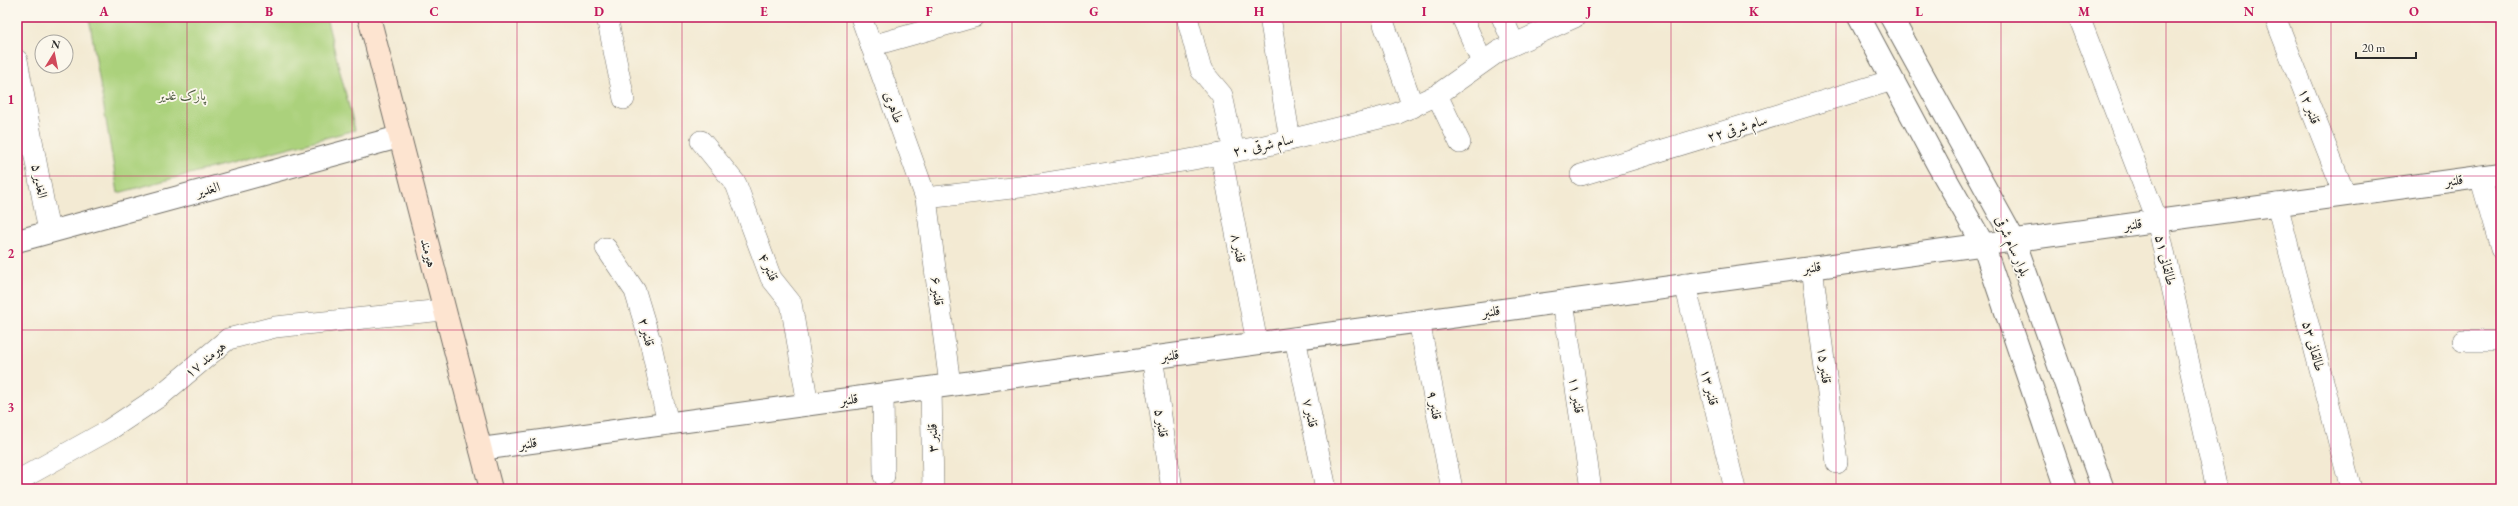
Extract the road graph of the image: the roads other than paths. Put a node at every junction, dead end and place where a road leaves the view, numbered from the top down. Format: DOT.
graph roads {
  1 [pos="369,17"];
  2 [pos="608,17"];
  3 [pos="861,17"];
  4 [pos="974,17"];
  5 [pos="1187,17"];
  6 [pos="1270,17"];
  7 [pos="1462,17"];
  8 [pos="1502,17"];
  9 [pos="1575,17"];
  10 [pos="1859,17"];
  11 [pos="1891,17"];
  12 [pos="2079,17"];
  13 [pos="2279,18"];
  14 [pos="1384,24"];
  15 [pos="1514,44"];
  16 [pos="871,46"];
  17 [pos="17,60"];
  18 [pos="1482,62"];
  19 [pos="1893,80"];
  20 [pos="1437,94"];
  21 [pos="624,99"];
  22 [pos="1413,107"];
  23 [pos="399,137"];
  24 [pos="1290,140"];
  25 [pos="701,141"];
  26 [pos="1460,144"];
  27 [pos="1227,153"];
  28 [pos="1581,175"];
  29 [pos="2490,175"];
  30 [pos="2345,195"];
  31 [pos="926,198"];
  32 [pos="2277,204"];
  33 [pos="2157,220"];
  34 [pos="49,232"];
  35 [pos="2014,240"];
  36 [pos="17,241"];
  37 [pos="1983,244"];
  38 [pos="606,248"];
  39 [pos="2501,249"];
  40 [pos="1812,267"];
  41 [pos="1685,284"];
  42 [pos="1563,301"];
  43 [pos="443,310"];
  44 [pos="1419,321"];
  45 [pos="1295,338"];
  46 [pos="2463,341"];
  47 [pos="2501,341"];
  48 [pos="1257,343"];
  49 [pos="1152,357"];
  50 [pos="940,386"];
  51 [pos="883,394"];
  52 [pos="808,405"];
  53 [pos="668,424"];
  54 [pos="481,449"];
  55 [pos="1837,463"];
  56 [pos="884,476"];
  57 [pos="17,481"];
  58 [pos="491,489"];
  59 [pos="933,489"];
  60 [pos="1172,489"];
  61 [pos="1326,489"];
  62 [pos="1452,489"];
  63 [pos="1592,489"];
  64 [pos="1734,489"];
  65 [pos="2066,489"];
  66 [pos="2103,489"];
  67 [pos="2217,489"];
  68 [pos="2351,489"];
  1 -- 23 [label="main road, هیرمند"];
  2 -- 21 [label="street"];
  3 -- 16 [label="street, طاهری"];
  4 -- 16 [label="street"];
  5 -- 27 [label="street, قلنبر ۸"];
  6 -- 24 [label="street"];
  7 -- 18 [label="street"];
  8 -- 15 [label="street"];
  9 -- 15 [label="street, سام شرقی ۲۰"];
  10 -- 19 [label="street, بلوار سام شرقی"];
  11 -- 35 [label="street, بلوار سام شرقی"];
  12 -- 33 [label="street, طالقانی ۵۱"];
  13 -- 30 [label="street, قلنبر ۱۲"];
  14 -- 22 [label="street"];
  15 -- 18 [label="street, سام شرقی ۲۰"];
  16 -- 31 [label="street, طاهری"];
  17 -- 34 [label="street, الغدیر ۵"];
  18 -- 20 [label="street, سام شرقی ۲۰"];
  19 -- 28 [label="street, سام شرقی ۲۲"];
  19 -- 37 [label="street, بلوار سام شرقی"];
  20 -- 22 [label="street, سام شرقی ۲۰"];
  20 -- 26 [label="street"];
  22 -- 24 [label="street, سام شرقی ۲۰"];
  23 -- 34 [label="street, الغدیر"];
  23 -- 43 [label="main road, هیرمند"];
  24 -- 27 [label="street, سام شرقی ۲۰"];
  25 -- 52 [label="street, قلنبر ۴"];
  27 -- 31 [label="street, سام شرقی ۲۰"];
  27 -- 48 [label="street, قلنبر ۸"];
  29 -- 30 [label="street, قلنبر"];
  29 -- 39 [label="street"];
  30 -- 32 [label="street, قلنبر"];
  31 -- 50 [label="street, قلنبر ۶"];
  32 -- 33 [label="street, قلنبر"];
  32 -- 68 [label="street, طالقانی ۵۳"];
  33 -- 35 [label="street, قلنبر"];
  33 -- 67 [label="street, طالقانی ۵۱"];
  34 -- 36 [label="street, الغدیر"];
  35 -- 37 [label="street, قلنبر"];
  35 -- 66 [label="street, بلوار سام شرقی"];
  37 -- 40 [label="street, قلنبر"];
  37 -- 65 [label="street, بلوار سام شرقی"];
  38 -- 53 [label="street, قلنبر ۲"];
  40 -- 41 [label="street, قلنبر"];
  40 -- 55 [label="street, قلنبر ۱۵"];
  41 -- 42 [label="street, قلنبر"];
  41 -- 64 [label="street, قلنبر ۱۳"];
  42 -- 44 [label="street, قلنبر"];
  42 -- 63 [label="street, قلنبر ۱۱"];
  43 -- 54 [label="main road, هیرمند"];
  43 -- 57 [label="street, هیرمند ۱۷"];
  44 -- 45 [label="street, قلنبر"];
  44 -- 62 [label="street, قلنبر ۹"];
  45 -- 48 [label="street, قلنبر"];
  45 -- 61 [label="street, قلنبر ۷"];
  46 -- 47 [label="street"];
  48 -- 49 [label="street, قلنبر"];
  49 -- 50 [label="street, قلنبر"];
  49 -- 60 [label="street, قلنبر ۵"];
  50 -- 51 [label="street, قلنبر"];
  50 -- 59 [label="street, قلنبر ۳"];
  51 -- 52 [label="street, قلنبر"];
  51 -- 56 [label="street"];
  52 -- 53 [label="street, قلنبر"];
  53 -- 54 [label="street, قلنبر"];
  54 -- 58 [label="main road, هیرمند"];
}
